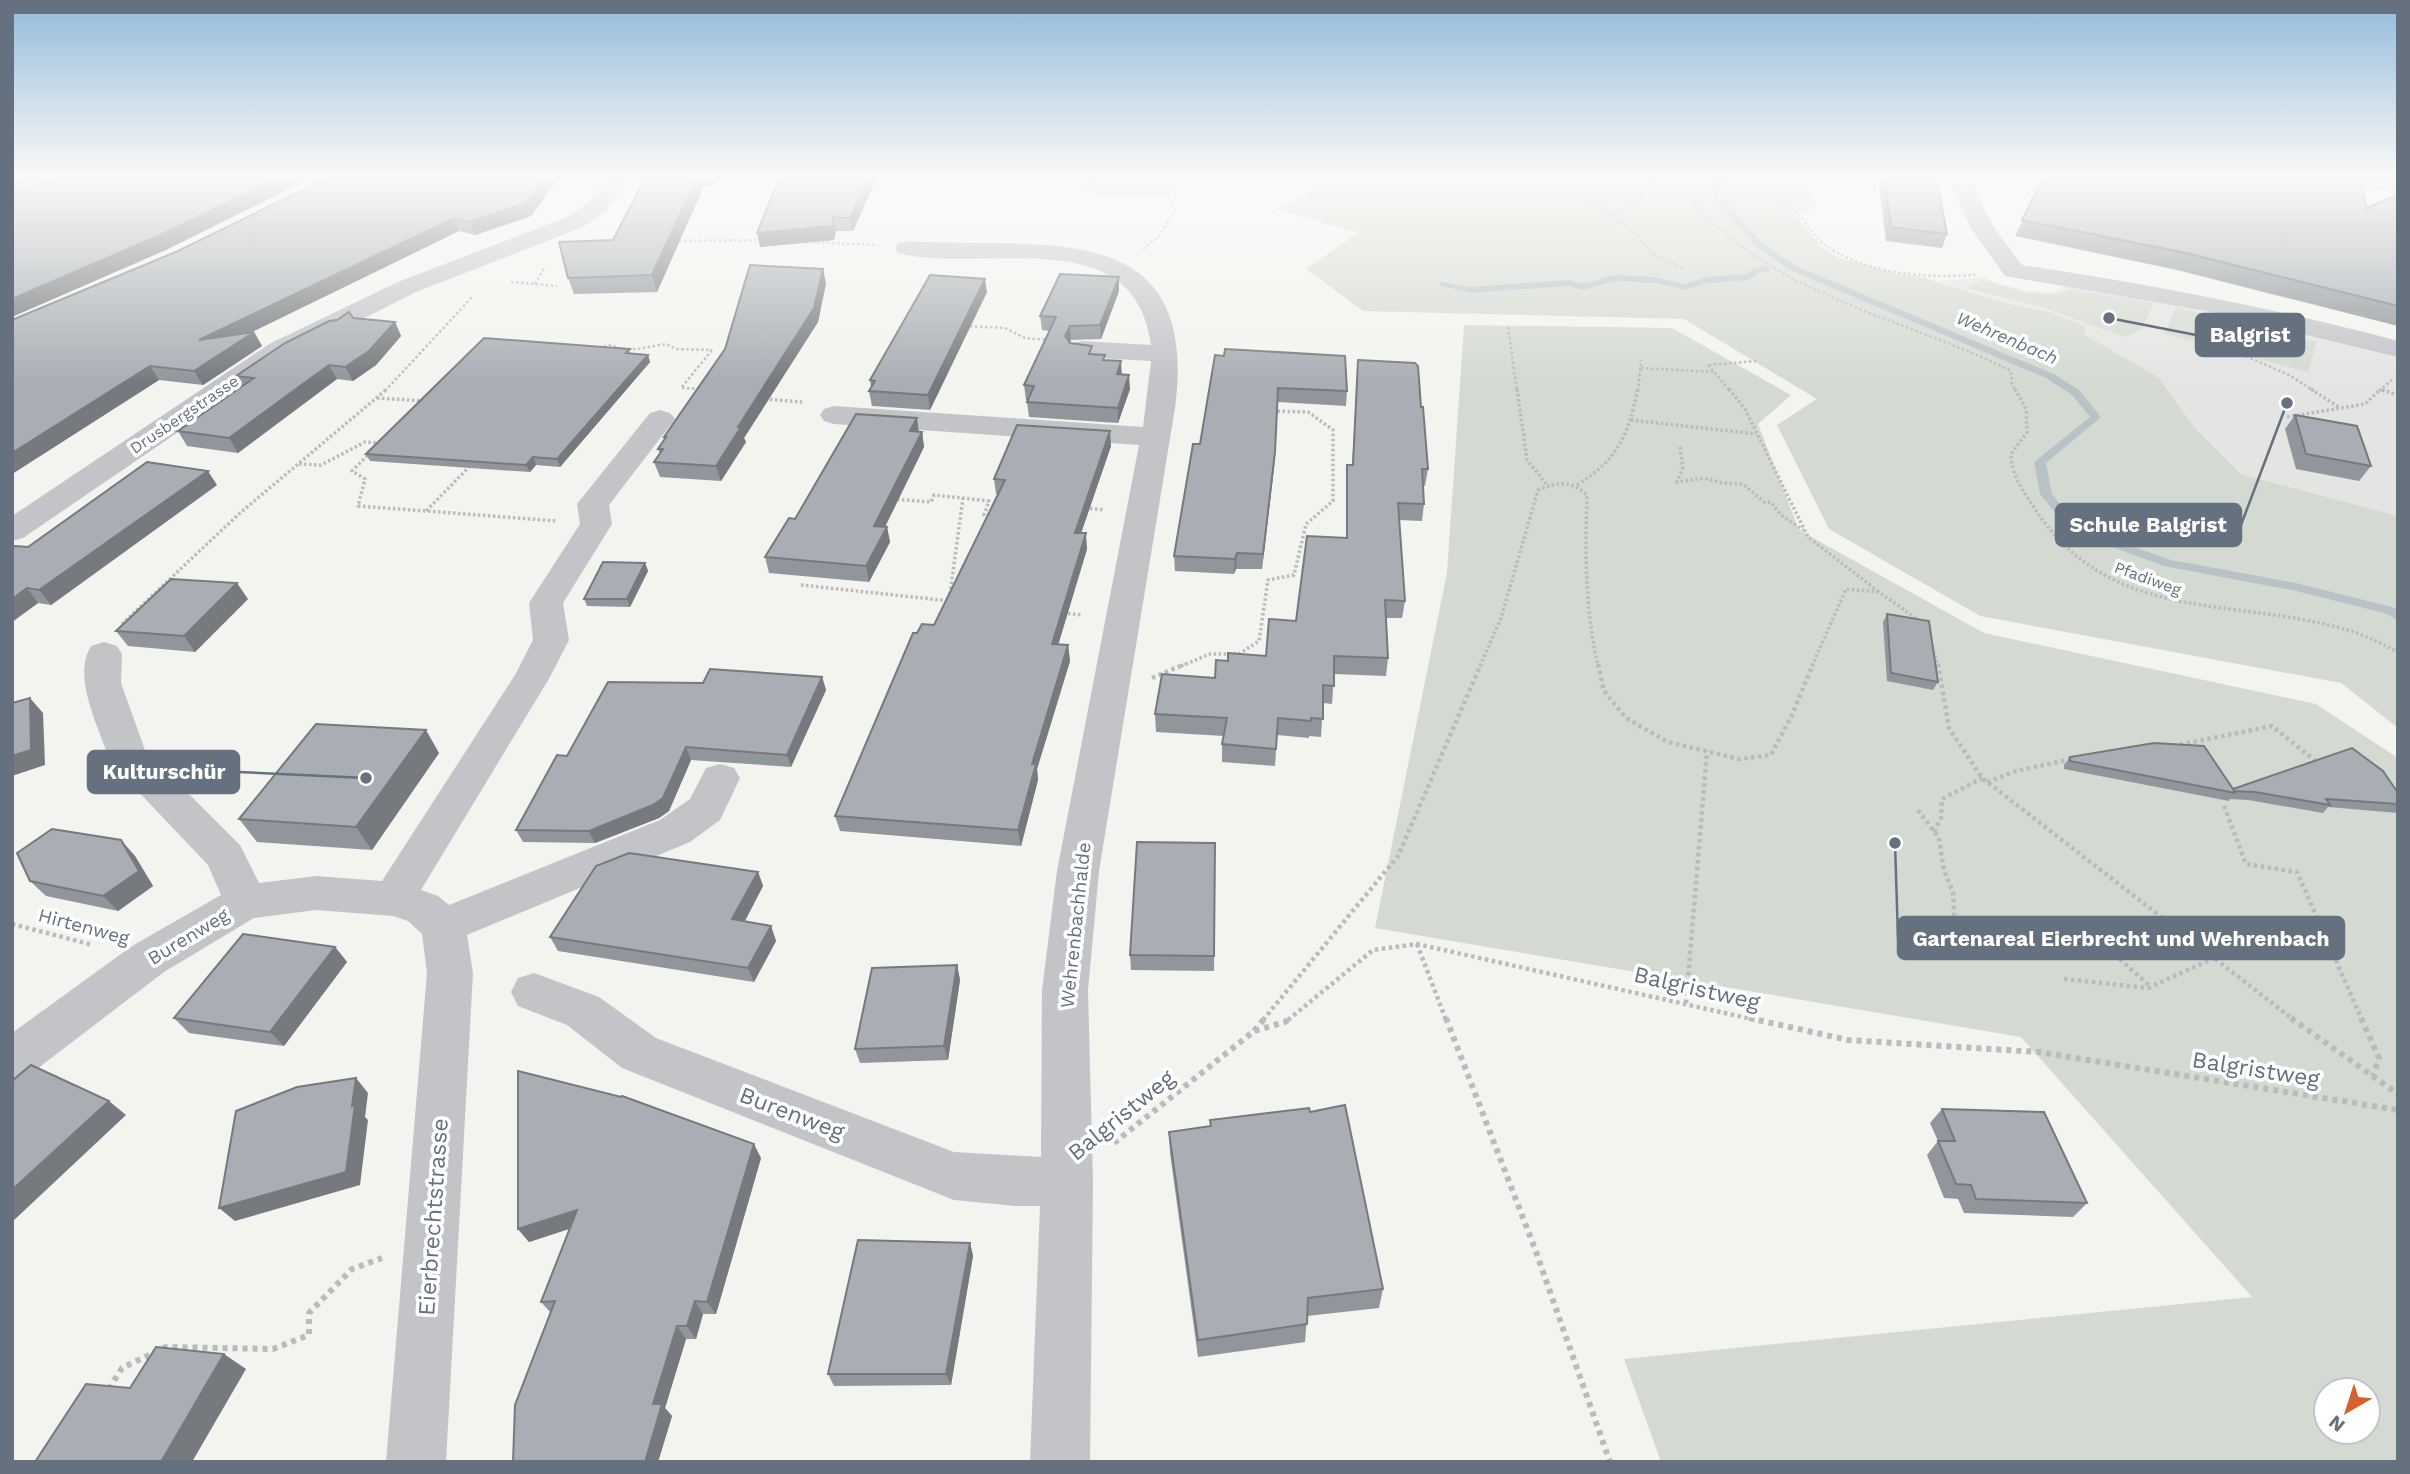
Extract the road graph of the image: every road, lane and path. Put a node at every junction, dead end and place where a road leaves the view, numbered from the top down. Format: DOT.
graph roads {
  1 [pos="546,246"];
  2 [pos="872,246"];
  3 [pos="1148,246"];
  4 [pos="1646,246"];
  5 [pos="1744,246"];
  6 [pos="1825,246"];
  7 [pos="1996,246"];
  8 [pos="907,248"];
  9 [pos="509,249"];
  10 [pos="1110,263"];
  11 [pos="1684,269"];
  12 [pos="2014,271"];
  13 [pos="489,279"];
  14 [pos="557,286"];
  15 [pos="955,325"];
  16 [pos="1508,327"];
  17 [pos="1082,349"];
  18 [pos="2398,349"];
  19 [pos="590,351"];
  20 [pos="1164,354"];
  21 [pos="2246,356"];
  22 [pos="1641,359"];
  23 [pos="1756,361"];
  24 [pos="1642,368"];
  25 [pos="1714,372"];
  26 [pos="2398,374"];
  27 [pos="706,390"];
  28 [pos="2382,390"];
  29 [pos="2398,395"];
  30 [pos="377,397"];
  31 [pos="760,399"];
  32 [pos="2341,408"];
  33 [pos="421,409"];
  34 [pos="1268,411"];
  35 [pos="834,415"];
  36 [pos="2287,417"];
  37 [pos="660,419"];
  38 [pos="1631,420"];
  39 [pos="1757,435"];
  40 [pos="1156,437"];
  41 [pos="1680,447"];
  42 [pos="298,464"];
  43 [pos="471,464"];
  44 [pos="1577,485"];
  45 [pos="1548,486"];
  46 [pos="882,498"];
  47 [pos="963,498"];
  48 [pos="1077,508"];
  49 [pos="426,511"];
  50 [pos="1143,512"];
  51 [pos="995,516"];
  52 [pos="596,524"];
  53 [pos="1804,530"];
  54 [pos="12,531"];
  55 [pos="801,585"];
  56 [pos="1879,592"];
  57 [pos="949,601"];
  58 [pos="963,603"];
  59 [pos="1057,613"];
  60 [pos="1125,620"];
  61 [pos="1926,625"];
  62 [pos="1930,639"];
  63 [pos="2398,652"];
  64 [pos="104,654"];
  65 [pos="1111,691"];
  66 [pos="2162,748"];
  67 [pos="1707,751"];
  68 [pos="2077,758"];
  69 [pos="2324,768"];
  70 [pos="720,778"];
  71 [pos="1982,778"];
  72 [pos="1987,782"];
  73 [pos="2224,806"];
  74 [pos="1918,810"];
  75 [pos="1934,832"];
  76 [pos="394,899"];
  77 [pos="246,902"];
  78 [pos="12,924"];
  79 [pos="1417,944"];
  80 [pos="447,949"];
  81 [pos="148,959"];
  82 [pos="2212,959"];
  83 [pos="2064,979"];
  84 [pos="2151,987"];
  85 [pos="534,992"];
  86 [pos="1686,1003"];
  87 [pos="1254,1031"];
  88 [pos="12,1060"];
  89 [pos="2373,1076"];
  90 [pos="2398,1094"];
  91 [pos="2398,1110"];
  92 [pos="1067,1181"];
  93 [pos="431,1238"];
  94 [pos="107,1392"];
  95 [pos="416,1462"];
  96 [pos="1059,1462"];
  97 [pos="1610,1462"];
  1 -- 9 [label="street, Drusbergstrasse"];
  2 -- 8 [label="path"];
  3 -- 10 [label="path"];
  4 -- 11 [label="path"];
  5 -- 63 [label="path, Pfadiweg"];
  6 -- 12 [label="path"];
  7 -- 12 [label="street"];
  8 -- 10 [label="street, Wehrenbachhalde"];
  9 -- 13 [label="path"];
  9 -- 54 [label="street, Drusbergstrasse"];
  10 -- 20 [label="street, Wehrenbachhalde"];
  12 -- 18 [label="street"];
  13 -- 14 [label="path"];
  13 -- 30 [label="path"];
  15 -- 17 [label="path"];
  16 -- 45 [label="path"];
  17 -- 20 [label="street"];
  19 -- 27 [label="path"];
  20 -- 40 [label="street, Wehrenbachhalde"];
  21 -- 32 [label="path"];
  22 -- 24 [label="path"];
  23 -- 25 [label="path"];
  24 -- 25 [label="path"];
  24 -- 38 [label="path"];
  25 -- 39 [label="path"];
  26 -- 28 [label="path"];
  28 -- 29 [label="path"];
  28 -- 32 [label="path"];
  30 -- 33 [label="path"];
  30 -- 42 [label="path"];
  31 -- 35 [label="path"];
  32 -- 36 [label="path"];
  34 -- 65 [label="path"];
  35 -- 40 [label="street"];
  37 -- 52 [label="street"];
  38 -- 39 [label="path"];
  38 -- 44 [label="path"];
  39 -- 53 [label="path"];
  40 -- 50 [label="street, Wehrenbachhalde"];
  41 -- 53 [label="path"];
  42 -- 49 [label="path"];
  42 -- 64 [label="path"];
  43 -- 49 [label="path"];
  44 -- 45 [label="path"];
  44 -- 67 [label="path"];
  45 -- 87 [label="path"];
  46 -- 47 [label="path"];
  47 -- 51 [label="path"];
  47 -- 57 [label="path"];
  48 -- 50 [label="path"];
  49 -- 52 [label="path"];
  50 -- 60 [label="street, Wehrenbachhalde"];
  52 -- 76 [label="street"];
  53 -- 56 [label="path"];
  55 -- 57 [label="path"];
  56 -- 61 [label="path"];
  56 -- 67 [label="path"];
  57 -- 58 [label="path"];
  59 -- 60 [label="path"];
  60 -- 65 [label="street, Wehrenbachhalde"];
  62 -- 71 [label="path"];
  64 -- 77 [label="street"];
  65 -- 92 [label="street, Wehrenbachhalde"];
  66 -- 69 [label="path"];
  67 -- 86 [label="path"];
  68 -- 72 [label="path"];
  70 -- 80 [label="street"];
  71 -- 72 [label="path"];
  71 -- 75 [label="path"];
  72 -- 82 [label="path"];
  73 -- 89 [label="path"];
  74 -- 75 [label="path"];
  75 -- 84 [label="path"];
  76 -- 77 [label="street, Burenweg"];
  76 -- 80 [label="street, Burenweg"];
  77 -- 81 [label="street, Burenweg"];
  78 -- 81 [label="path, Hirtenweg"];
  79 -- 86 [label="path, Balgristweg"];
  79 -- 87 [label="path, Balgristweg"];
  79 -- 97 [label="path"];
  80 -- 93 [label="street, Eierbrechtstrasse"];
  81 -- 88 [label="street, Burenweg"];
  82 -- 84 [label="path"];
  82 -- 89 [label="path"];
  83 -- 84 [label="path"];
  85 -- 92 [label="street, Burenweg"];
  86 -- 91 [label="path, Balgristweg"];
  87 -- 92 [label="path, Balgristweg"];
  89 -- 90 [label="path"];
  92 -- 96 [label="street, Wehrenbachhalde"];
  93 -- 94 [label="path"];
  93 -- 95 [label="street, Eierbrechtstrasse"];
}
